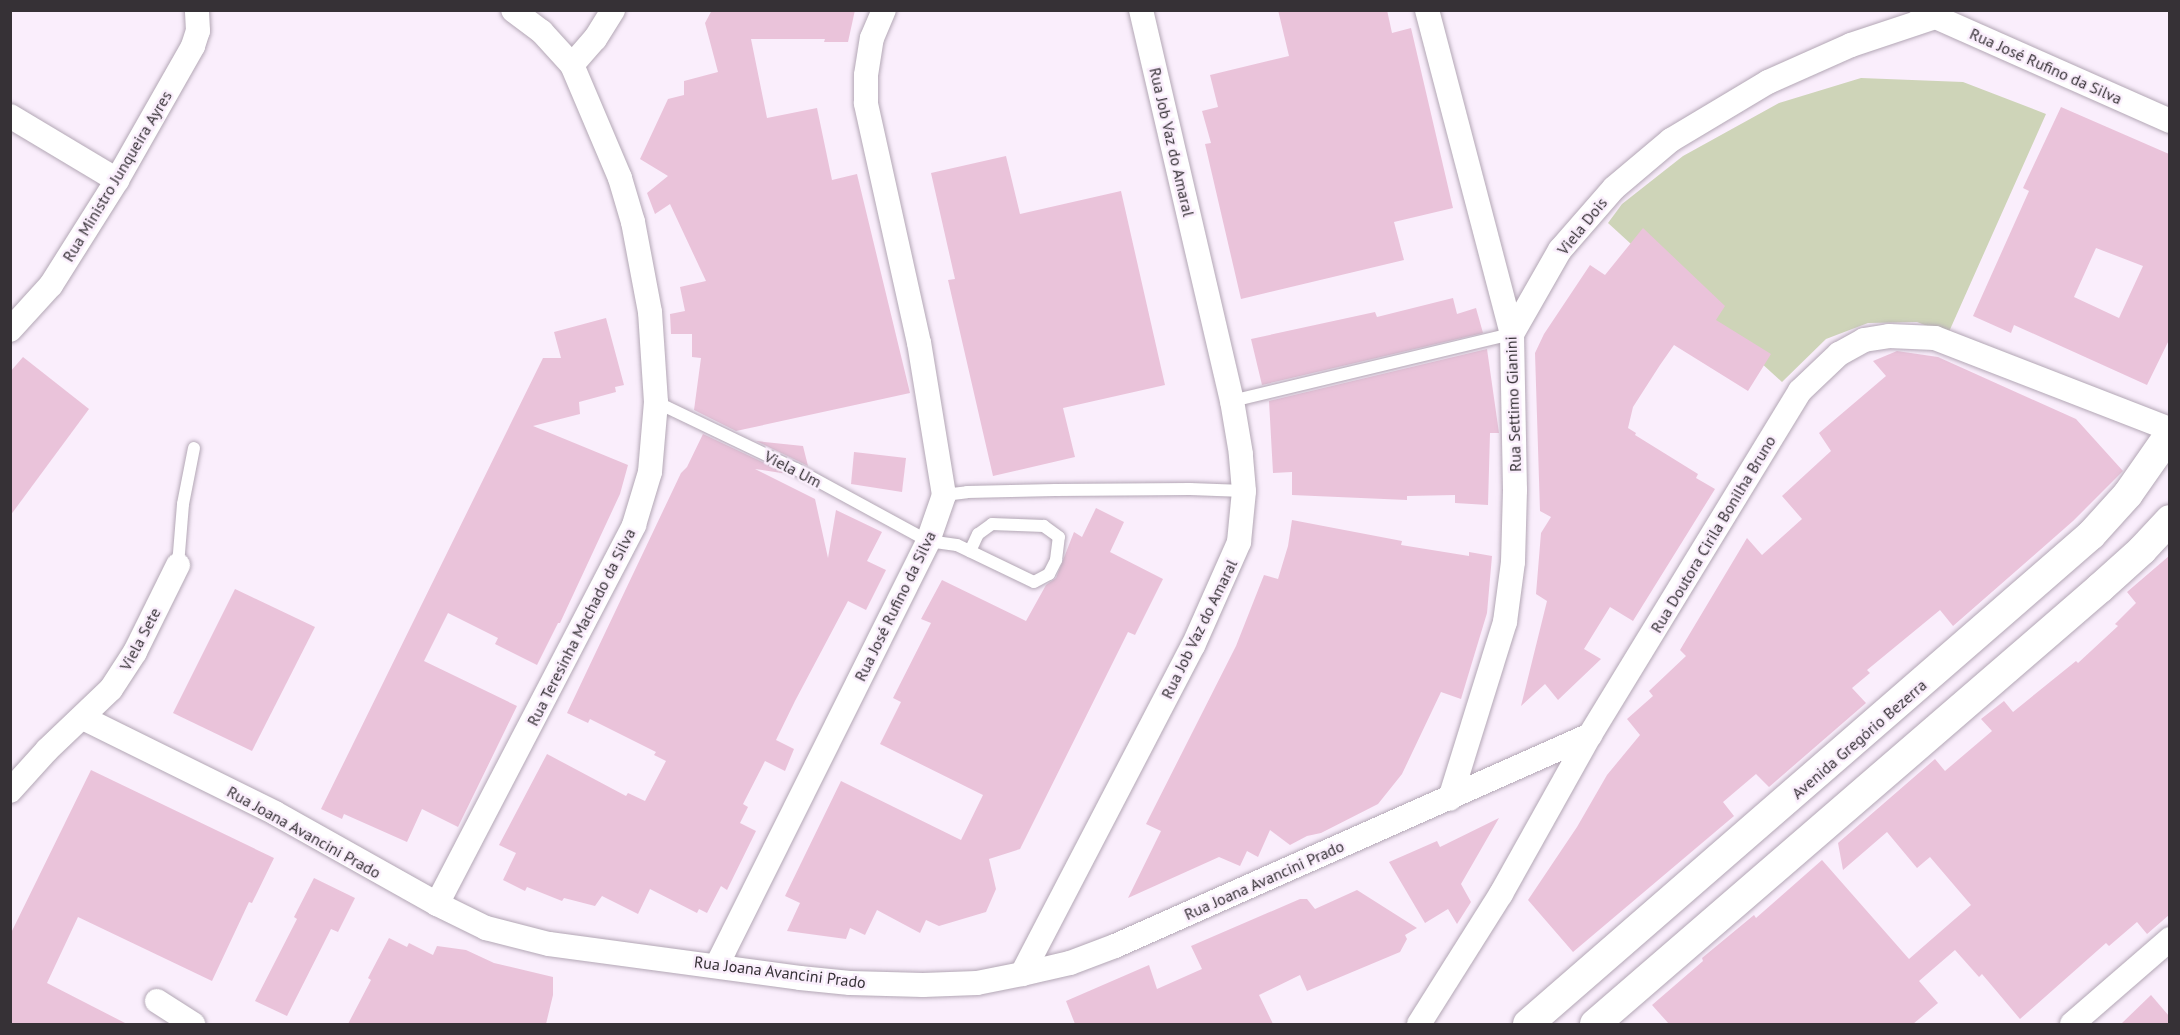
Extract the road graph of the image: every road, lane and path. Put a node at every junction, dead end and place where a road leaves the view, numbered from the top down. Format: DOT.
graph roads {
  1 [pos="197,10"];
  2 [pos="513,10"];
  3 [pos="613,10"];
  4 [pos="884,10"];
  5 [pos="1141,10"];
  6 [pos="1427,10"];
  7 [pos="1929,14"];
  8 [pos="572,65"];
  9 [pos="10,116"];
  10 [pos="2169,121"];
  11 [pos="117,180"];
  12 [pos="10,330"];
  13 [pos="1512,334"];
  14 [pos="1232,401"];
  15 [pos="656,402"];
  16 [pos="2169,429"];
  17 [pos="2169,434"];
  18 [pos="194,448"];
  19 [pos="1244,492"];
  20 [pos="944,495"];
  21 [pos="2169,520"];
  22 [pos="928,541"];
  23 [pos="970,551"];
  24 [pos="178,565"];
  25 [pos="83,718"];
  26 [pos="1590,735"];
  27 [pos="10,790"];
  28 [pos="1450,799"];
  29 [pos="437,904"];
  30 [pos="2169,939"];
  31 [pos="717,965"];
  32 [pos="1022,974"];
  33 [pos="158,1001"];
  34 [pos="193,1024"];
  35 [pos="1419,1024"];
  36 [pos="1528,1024"];
  37 [pos="1595,1024"];
  38 [pos="2072,1024"];
  1 -- 11 [label="street, Rua Ministro Junqueira Ayres"];
  2 -- 8 [label="street, Rua Teresinha Machado da Silva"];
  3 -- 8 [label="street"];
  4 -- 20 [label="street, Rua José Rufino da Silva"];
  5 -- 14 [label="street, Rua Job Vaz do Amaral"];
  6 -- 13 [label="street, Rua Settimo Gianini"];
  7 -- 10 [label="street, Rua José Rufino da Silva"];
  7 -- 13 [label="street, Viela Dois"];
  8 -- 15 [label="street, Rua Teresinha Machado da Silva"];
  9 -- 11 [label="street"];
  11 -- 12 [label="street, Rua Ministro Junqueira Ayres"];
  13 -- 14 [label="lane"];
  13 -- 28 [label="street, Rua Settimo Gianini"];
  14 -- 19 [label="street, Rua Job Vaz do Amaral"];
  15 -- 22 [label="lane, Viela Um"];
  15 -- 29 [label="street, Rua Teresinha Machado da Silva"];
  16 -- 26 [label="street, Rua Doutora Cirila Bonilha Bruno"];
  17 -- 36 [label="street, Avenida Gregório Bezerra"];
  18 -- 24 [label="lane, Viela Sete"];
  19 -- 20 [label="lane"];
  19 -- 32 [label="street, Rua Job Vaz do Amaral"];
  20 -- 22 [label="street, Rua José Rufino da Silva"];
  21 -- 37 [label="street"];
  22 -- 23 [label="lane"];
  22 -- 31 [label="street, Rua José Rufino da Silva"];
  23 -- 23 [label="lane"];
  24 -- 25 [label="street, Viela Sete"];
  25 -- 27 [label="street, Viela Sete"];
  25 -- 29 [label="street, Rua Joana Avancini Prado"];
  26 -- 28 [label="street, Rua Joana Avancini Prado"];
  26 -- 35 [label="street, Rua Doutora Cirila Bonilha Bruno"];
  28 -- 32 [label="street, Rua Joana Avancini Prado"];
  29 -- 31 [label="street, Rua Joana Avancini Prado"];
  30 -- 38 [label="street"];
  31 -- 32 [label="street, Rua Joana Avancini Prado"];
  33 -- 34 [label="street"];
}
